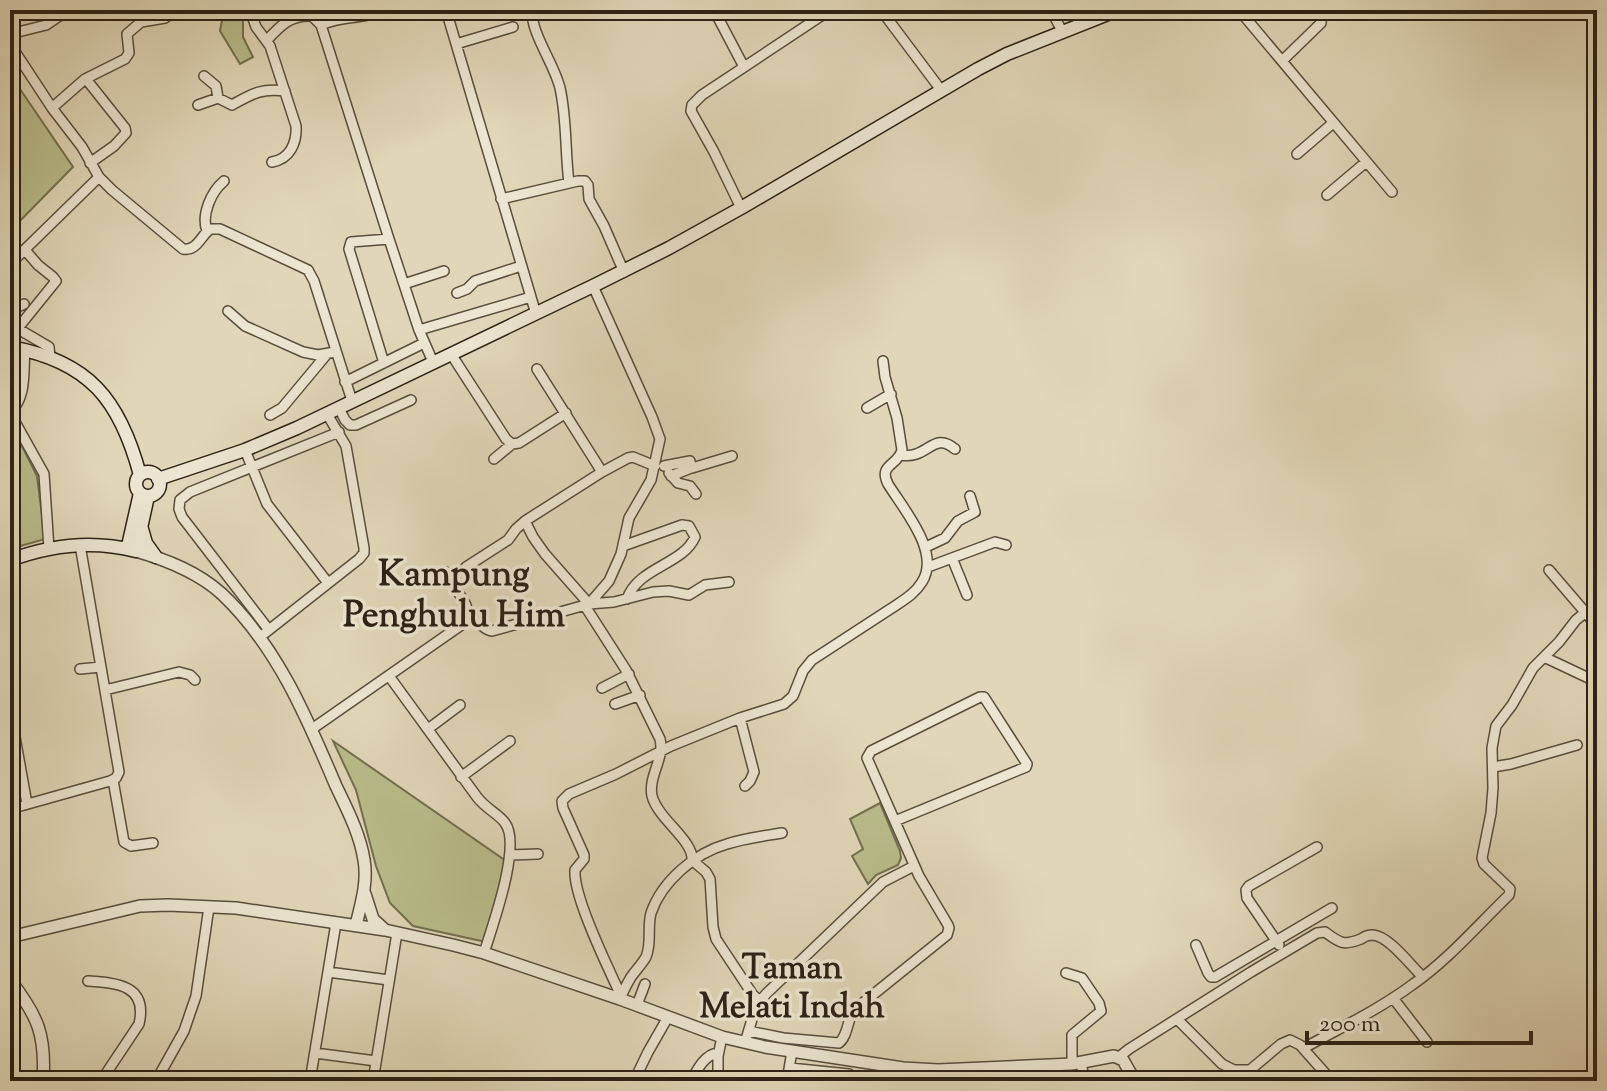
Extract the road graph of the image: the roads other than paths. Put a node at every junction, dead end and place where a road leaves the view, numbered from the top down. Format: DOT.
graph roads {
  1 [pos="68,10"];
  2 [pos="142,10"];
  3 [pos="175,10"];
  4 [pos="250,10"];
  5 [pos="382,10"];
  6 [pos="446,10"];
  7 [pos="532,10"];
  8 [pos="714,10"];
  9 [pos="881,10"];
  10 [pos="1051,10"];
  11 [pos="1118,10"];
  12 [pos="1239,10"];
  13 [pos="1321,10"];
  14 [pos="826,11"];
  15 [pos="1102,13"];
  16 [pos="57,14"];
  17 [pos="141,22"];
  18 [pos="321,25"];
  19 [pos="513,27"];
  20 [pos="1062,31"];
  21 [pos="10,34"];
  22 [pos="267,40"];
  23 [pos="10,44"];
  24 [pos="456,44"];
  25 [pos="1282,61"];
  26 [pos="744,67"];
  27 [pos="204,76"];
  28 [pos="86,79"];
  29 [pos="941,90"];
  30 [pos="285,91"];
  31 [pos="218,98"];
  32 [pos="198,105"];
  33 [pos="52,108"];
  34 [pos="1333,123"];
  35 [pos="1297,154"];
  36 [pos="272,162"];
  37 [pos="1366,162"];
  38 [pos="90,163"];
  39 [pos="99,177"];
  40 [pos="224,181"];
  41 [pos="573,182"];
  42 [pos="1392,192"];
  43 [pos="1327,195"];
  44 [pos="501,199"];
  45 [pos="741,208"];
  46 [pos="207,231"];
  47 [pos="389,239"];
  48 [pos="25,250"];
  49 [pos="10,264"];
  50 [pos="521,266"];
  51 [pos="444,271"];
  52 [pos="624,272"];
  53 [pos="404,284"];
  54 [pos="593,286"];
  55 [pos="457,293"];
  56 [pos="531,297"];
  57 [pos="24,304"];
  58 [pos="10,311"];
  59 [pos="228,311"];
  60 [pos="536,314"];
  61 [pos="10,319"];
  62 [pos="18,328"];
  63 [pos="419,330"];
  64 [pos="424,343"];
  65 [pos="10,347"];
  66 [pos="25,350"];
  67 [pos="331,353"];
  68 [pos="451,354"];
  69 [pos="50,357"];
  70 [pos="883,361"];
  71 [pos="433,362"];
  72 [pos="384,363"];
  73 [pos="537,369"];
  74 [pos="345,382"];
  75 [pos="891,394"];
  76 [pos="411,400"];
  77 [pos="352,401"];
  78 [pos="339,408"];
  79 [pos="867,408"];
  80 [pos="10,413"];
  81 [pos="566,413"];
  82 [pos="327,414"];
  83 [pos="270,415"];
  84 [pos="339,432"];
  85 [pos="512,444"];
  86 [pos="955,449"];
  87 [pos="245,450"];
  88 [pos="901,455"];
  89 [pos="732,456"];
  90 [pos="494,459"];
  91 [pos="659,463"];
  92 [pos="251,467"];
  93 [pos="692,468"];
  94 [pos="602,472"];
  95 [pos="140,475"];
  96 [pos="671,476"];
  97 [pos="158,479"];
  98 [pos="144,494"];
  99 [pos="696,494"];
  100 [pos="970,496"];
  101 [pos="525,521"];
  102 [pos="137,524"];
  103 [pos="95,544"];
  104 [pos="80,545"];
  105 [pos="1006,545"];
  106 [pos="623,546"];
  107 [pos="926,547"];
  108 [pos="49,549"];
  109 [pos="132,550"];
  110 [pos="156,557"];
  111 [pos="952,558"];
  112 [pos="10,560"];
  113 [pos="466,567"];
  114 [pos="928,567"];
  115 [pos="1549,570"];
  116 [pos="446,572"];
  117 [pos="729,582"];
  118 [pos="328,583"];
  119 [pos="967,595"];
  120 [pos="627,599"];
  121 [pos="1597,603"];
  122 [pos="587,605"];
  123 [pos="1585,612"];
  124 [pos="469,618"];
  125 [pos="1597,626"];
  126 [pos="269,630"];
  127 [pos="259,638"];
  128 [pos="1544,657"];
  129 [pos="101,667"];
  130 [pos="80,669"];
  131 [pos="629,674"];
  132 [pos="389,676"];
  133 [pos="195,680"];
  134 [pos="1597,682"];
  135 [pos="602,688"];
  136 [pos="105,690"];
  137 [pos="640,695"];
  138 [pos="615,704"];
  139 [pos="460,705"];
  140 [pos="10,712"];
  141 [pos="740,718"];
  142 [pos="312,729"];
  143 [pos="428,729"];
  144 [pos="510,741"];
  145 [pos="1577,745"];
  146 [pos="661,750"];
  147 [pos="1493,767"];
  148 [pos="461,777"];
  149 [pos="113,780"];
  150 [pos="745,786"];
  151 [pos="27,804"];
  152 [pos="10,809"];
  153 [pos="895,821"];
  154 [pos="782,833"];
  155 [pos="153,843"];
  156 [pos="1317,847"];
  157 [pos="538,854"];
  158 [pos="510,855"];
  159 [pos="692,860"];
  160 [pos="914,866"];
  161 [pos="364,890"];
  162 [pos="209,907"];
  163 [pos="1332,908"];
  164 [pos="336,923"];
  165 [pos="356,925"];
  166 [pos="391,931"];
  167 [pos="10,937"];
  168 [pos="1276,940"];
  169 [pos="1196,945"];
  170 [pos="1284,952"];
  171 [pos="484,953"];
  172 [pos="1243,960"];
  173 [pos="1228,969"];
  174 [pos="328,972"];
  175 [pos="1251,972"];
  176 [pos="1066,973"];
  177 [pos="1423,977"];
  178 [pos="10,980"];
  179 [pos="389,980"];
  180 [pos="88,981"];
  181 [pos="1236,981"];
  182 [pos="645,984"];
  183 [pos="620,997"];
  184 [pos="1393,998"];
  185 [pos="760,1001"];
  186 [pos="637,1005"];
  187 [pos="668,1017"];
  188 [pos="1177,1019"];
  189 [pos="722,1037"];
  190 [pos="747,1037"];
  191 [pos="1427,1042"];
  192 [pos="1304,1048"];
  193 [pos="792,1051"];
  194 [pos="315,1053"];
  195 [pos="718,1053"];
  196 [pos="1119,1057"];
  197 [pos="376,1061"];
  198 [pos="1077,1063"];
  199 [pos="790,1068"];
  200 [pos="43,1081"];
  201 [pos="101,1081"];
  202 [pos="156,1081"];
  203 [pos="310,1081"];
  204 [pos="373,1081"];
  205 [pos="634,1081"];
  206 [pos="691,1081"];
  207 [pos="718,1081"];
  208 [pos="787,1081"];
  209 [pos="855,1081"];
  210 [pos="1081,1081"];
  211 [pos="1135,1081"];
  212 [pos="1332,1081"];
  1 -- 16 [label="street"];
  2 -- 17 [label="street"];
  3 -- 17 [label="street"];
  4 -- 22 [label="street"];
  5 -- 18 [label="street"];
  6 -- 24 [label="street"];
  7 -- 41 [label="street"];
  8 -- 26 [label="street"];
  9 -- 29 [label="street"];
  10 -- 20 [label="street"];
  11 -- 15 [label="main road"];
  12 -- 25 [label="street"];
  13 -- 25 [label="street"];
  14 -- 26 [label="street"];
  15 -- 20 [label="main road"];
  16 -- 21 [label="street"];
  17 -- 28 [label="street"];
  18 -- 22 [label="street"];
  18 -- 47 [label="street"];
  19 -- 24 [label="street"];
  20 -- 29 [label="main road"];
  22 -- 30 [label="street"];
  23 -- 33 [label="street"];
  24 -- 44 [label="street"];
  25 -- 34 [label="street"];
  26 -- 45 [label="street"];
  27 -- 31 [label="street"];
  28 -- 33 [label="street"];
  28 -- 38 [label="street"];
  29 -- 45 [label="main road"];
  30 -- 31 [label="street"];
  30 -- 36 [label="street"];
  31 -- 32 [label="street"];
  33 -- 38 [label="street"];
  34 -- 35 [label="street"];
  34 -- 37 [label="street"];
  37 -- 42 [label="street"];
  37 -- 43 [label="street"];
  38 -- 39 [label="street"];
  39 -- 46 [label="street"];
  39 -- 48 [label="street"];
  40 -- 46 [label="street"];
  41 -- 44 [label="street"];
  41 -- 52 [label="street"];
  44 -- 50 [label="street"];
  45 -- 52 [label="main road"];
  46 -- 67 [label="street"];
  47 -- 53 [label="street"];
  47 -- 72 [label="street"];
  48 -- 49 [label="street"];
  48 -- 62 [label="street"];
  50 -- 55 [label="street"];
  50 -- 56 [label="street"];
  51 -- 53 [label="street"];
  52 -- 54 [label="main road"];
  53 -- 63 [label="street"];
  54 -- 60 [label="main road"];
  54 -- 91 [label="street"];
  56 -- 60 [label="street"];
  56 -- 63 [label="street"];
  57 -- 58 [label="street"];
  59 -- 67 [label="street"];
  60 -- 68 [label="main road"];
  61 -- 62 [label="street"];
  62 -- 69 [label="street"];
  63 -- 64 [label="street"];
  64 -- 71 [label="street"];
  64 -- 72 [label="street"];
  65 -- 66 [label="main road"];
  66 -- 69 [label="main road"];
  66 -- 80 [label="street"];
  67 -- 74 [label="street"];
  67 -- 83 [label="street"];
  68 -- 71 [label="main road"];
  68 -- 85 [label="street"];
  69 -- 95 [label="main road"];
  70 -- 75 [label="street"];
  71 -- 77 [label="main road"];
  72 -- 74 [label="street"];
  73 -- 81 [label="street"];
  74 -- 77 [label="street"];
  75 -- 79 [label="street"];
  75 -- 88 [label="street"];
  76 -- 78 [label="street"];
  77 -- 78 [label="main road"];
  78 -- 82 [label="main road"];
  80 -- 108 [label="street"];
  81 -- 85 [label="street"];
  81 -- 94 [label="street"];
  82 -- 84 [label="street"];
  82 -- 87 [label="main road"];
  84 -- 92 [label="street"];
  84 -- 118 [label="street"];
  85 -- 90 [label="street"];
  86 -- 88 [label="street"];
  87 -- 92 [label="street"];
  87 -- 97 [label="main road"];
  88 -- 107 [label="street"];
  89 -- 93 [label="street"];
  91 -- 93 [label="street"];
  91 -- 94 [label="street"];
  91 -- 96 [label="street"];
  91 -- 106 [label="street"];
  92 -- 118 [label="street"];
  92 -- 126 [label="street"];
  93 -- 96 [label="street"];
  94 -- 101 [label="street"];
  95 -- 97 [label="main road"];
  95 -- 98 [label="main road"];
  96 -- 99 [label="street"];
  97 -- 98 [label="main road"];
  98 -- 102 [label="main road"];
  100 -- 107 [label="street"];
  101 -- 113 [label="street"];
  101 -- 122 [label="street"];
  102 -- 103 [label="main road"];
  102 -- 109 [label="main road"];
  102 -- 110 [label="main road"];
  103 -- 104 [label="main road"];
  103 -- 109 [label="main road"];
  104 -- 108 [label="main road"];
  104 -- 129 [label="street"];
  105 -- 111 [label="street"];
  106 -- 120 [label="street"];
  106 -- 122 [label="street"];
  107 -- 114 [label="street"];
  108 -- 112 [label="main road"];
  109 -- 110 [label="street"];
  110 -- 127 [label="street"];
  111 -- 114 [label="street"];
  111 -- 119 [label="street"];
  114 -- 141 [label="street"];
  115 -- 123 [label="street"];
  116 -- 124 [label="street"];
  117 -- 120 [label="street"];
  118 -- 126 [label="street"];
  120 -- 122 [label="street"];
  121 -- 123 [label="street"];
  122 -- 124 [label="street"];
  122 -- 131 [label="street"];
  123 -- 125 [label="street"];
  123 -- 128 [label="street"];
  124 -- 132 [label="street"];
  126 -- 127 [label="street"];
  127 -- 142 [label="street"];
  128 -- 134 [label="street"];
  128 -- 147 [label="street"];
  129 -- 130 [label="street"];
  129 -- 136 [label="street"];
  131 -- 135 [label="street"];
  131 -- 137 [label="street"];
  132 -- 142 [label="street"];
  132 -- 143 [label="street"];
  133 -- 136 [label="street"];
  136 -- 149 [label="street"];
  137 -- 138 [label="street"];
  137 -- 146 [label="street"];
  139 -- 143 [label="street"];
  140 -- 151 [label="street"];
  141 -- 146 [label="street"];
  141 -- 150 [label="street"];
  142 -- 161 [label="street"];
  143 -- 148 [label="street"];
  144 -- 148 [label="street"];
  145 -- 147 [label="street"];
  146 -- 159 [label="street"];
  146 -- 183 [label="street"];
  147 -- 177 [label="street"];
  148 -- 158 [label="street"];
  149 -- 151 [label="street"];
  149 -- 155 [label="street"];
  151 -- 152 [label="street"];
  153 -- 153 [label="street"];
  153 -- 160 [label="street"];
  154 -- 159 [label="street"];
  156 -- 168 [label="street"];
  157 -- 158 [label="street"];
  158 -- 171 [label="street"];
  159 -- 183 [label="street"];
  159 -- 185 [label="street"];
  160 -- 185 [label="street"];
  160 -- 190 [label="street"];
  161 -- 165 [label="street"];
  161 -- 166 [label="street"];
  162 -- 164 [label="street"];
  162 -- 167 [label="street"];
  162 -- 202 [label="street"];
  163 -- 168 [label="street"];
  164 -- 165 [label="street"];
  164 -- 174 [label="street"];
  165 -- 166 [label="street"];
  166 -- 171 [label="street"];
  166 -- 179 [label="street"];
  168 -- 170 [label="street"];
  168 -- 172 [label="street"];
  169 -- 173 [label="street"];
  170 -- 175 [label="street"];
  170 -- 177 [label="street"];
  171 -- 183 [label="street"];
  172 -- 173 [label="street"];
  172 -- 175 [label="street"];
  173 -- 181 [label="street"];
  174 -- 179 [label="street"];
  174 -- 194 [label="street"];
  175 -- 181 [label="street"];
  176 -- 198 [label="street"];
  177 -- 184 [label="street"];
  178 -- 200 [label="street"];
  179 -- 197 [label="street"];
  180 -- 201 [label="street"];
  181 -- 188 [label="street"];
  182 -- 186 [label="street"];
  183 -- 186 [label="street"];
  184 -- 191 [label="street"];
  184 -- 192 [label="street"];
  185 -- 190 [label="street"];
  186 -- 187 [label="street"];
  187 -- 189 [label="street"];
  187 -- 205 [label="street"];
  188 -- 192 [label="street"];
  188 -- 196 [label="street"];
  189 -- 190 [label="street"];
  189 -- 195 [label="street"];
  190 -- 193 [label="street"];
  192 -- 212 [label="street"];
  193 -- 198 [label="street"];
  193 -- 199 [label="street"];
  194 -- 197 [label="street"];
  194 -- 203 [label="street"];
  195 -- 206 [label="street"];
  195 -- 207 [label="street"];
  196 -- 198 [label="street"];
  196 -- 211 [label="street"];
  197 -- 204 [label="street"];
  198 -- 210 [label="street"];
  199 -- 208 [label="street"];
  199 -- 209 [label="street"];
}
